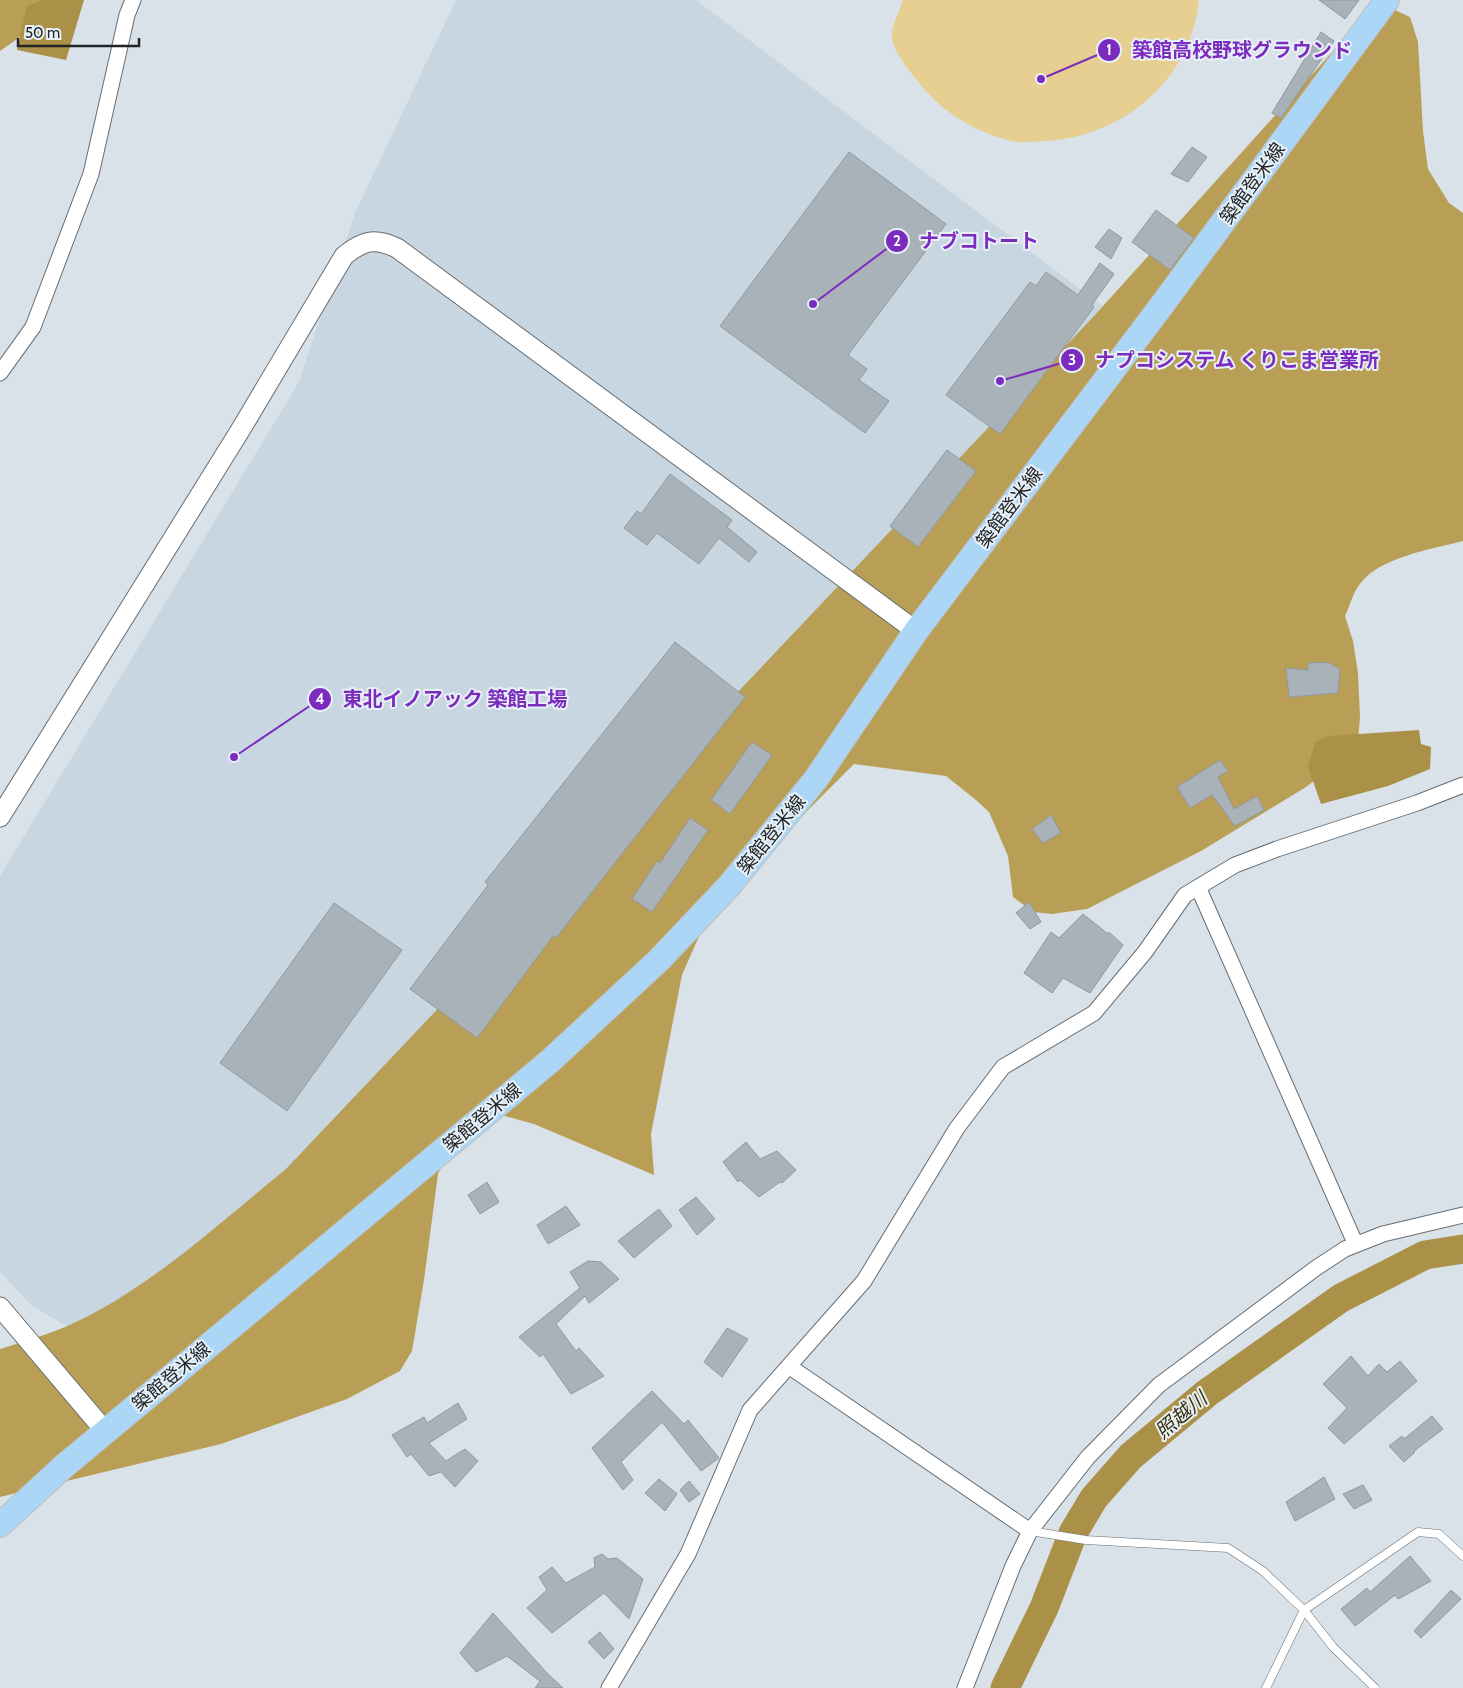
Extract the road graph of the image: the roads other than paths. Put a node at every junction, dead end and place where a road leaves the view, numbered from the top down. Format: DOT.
graph roads {
  1 [pos="133,0"];
  2 [pos="1386,0"];
  3 [pos="0,373"];
  4 [pos="916,631"];
  5 [pos="1463,785"];
  6 [pos="0,817"];
  7 [pos="1198,887"];
  8 [pos="1463,1215"];
  9 [pos="1356,1245"];
  10 [pos="0,1307"];
  11 [pos="790,1367"];
  12 [pos="105,1431"];
  13 [pos="0,1526"];
  14 [pos="1030,1531"];
  15 [pos="1463,1556"];
  16 [pos="1304,1610"];
  17 [pos="609,1688"];
  18 [pos="965,1688"];
  19 [pos="1266,1688"];
  20 [pos="1375,1688"];
  1 -- 3 [label="street"];
  2 -- 4 [label="main road, 築館登米線"];
  4 -- 6 [label="street"];
  4 -- 12 [label="main road, 築館登米線"];
  5 -- 7 [label="street"];
  7 -- 9 [label="street"];
  7 -- 11 [label="street"];
  8 -- 9 [label="street"];
  9 -- 14 [label="street"];
  10 -- 12 [label="street"];
  11 -- 14 [label="street"];
  11 -- 17 [label="street"];
  12 -- 13 [label="main road, 築館登米線"];
  14 -- 16 [label="lane"];
  14 -- 18 [label="street"];
  15 -- 16 [label="lane"];
  16 -- 19 [label="lane"];
  16 -- 20 [label="lane"];
}
